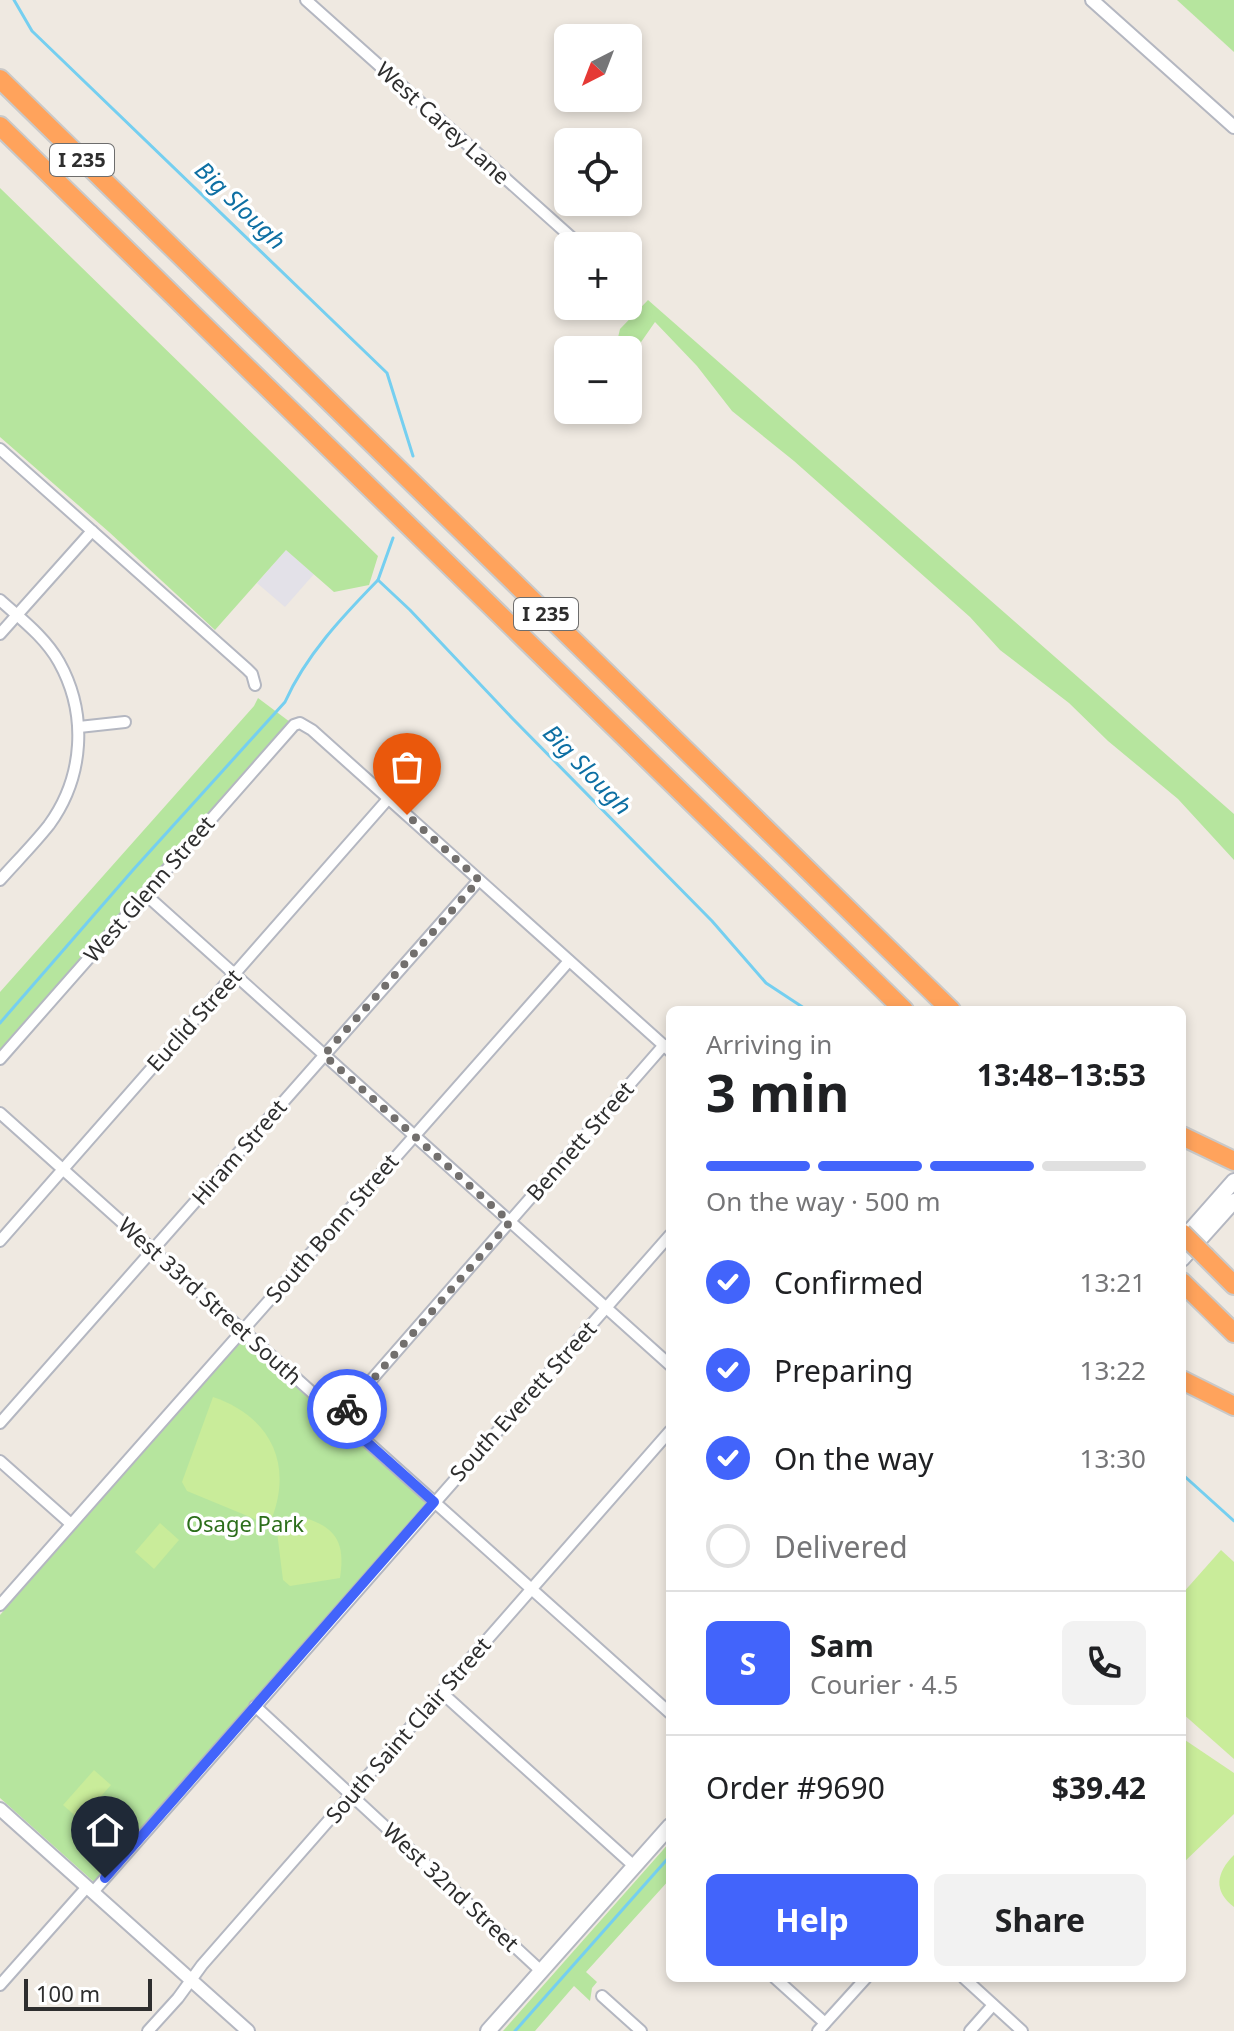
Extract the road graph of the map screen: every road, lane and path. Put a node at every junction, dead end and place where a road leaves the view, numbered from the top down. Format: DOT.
graph roads {
  1 [pos="306,0"];
  2 [pos="1092,0"];
  3 [pos="0,77"];
  4 [pos="0,126"];
  5 [pos="1234,127"];
  6 [pos="565,232"];
  7 [pos="0,449"];
  8 [pos="92,531"];
  9 [pos="0,600"];
  10 [pos="16,614"];
  11 [pos="0,634"];
  12 [pos="255,685"];
  13 [pos="125,722"];
  14 [pos="79,727"];
  15 [pos="388,799"];
  16 [pos="0,880"];
  17 [pos="479,880"];
  18 [pos="145,894"];
  19 [pos="569,961"];
  20 [pos="858,965"];
  21 [pos="904,965"];
  22 [pos="235,975"];
  23 [pos="892,1006"];
  24 [pos="900,1006"];
  25 [pos="947,1006"];
  26 [pos="960,1006"];
  27 [pos="666,1047"];
  28 [pos="666,1049"];
  29 [pos="324,1055"];
  30 [pos="0,1059"];
  31 [pos="0,1113"];
  32 [pos="414,1136"];
  33 [pos="1186,1138"];
  34 [pos="1234,1161"];
  35 [pos="63,1169"];
  36 [pos="1234,1181"];
  37 [pos="1234,1201"];
  38 [pos="510,1222"];
  39 [pos="1186,1235"];
  40 [pos="1186,1237"];
  41 [pos="666,1240"];
  42 [pos="0,1241"];
  43 [pos="152,1250"];
  44 [pos="1186,1255"];
  45 [pos="1234,1285"];
  46 [pos="1186,1286"];
  47 [pos="606,1307"];
  48 [pos="242,1330"];
  49 [pos="1234,1333"];
  50 [pos="666,1361"];
  51 [pos="1186,1382"];
  52 [pos="1234,1406"];
  53 [pos="339,1417"];
  54 [pos="0,1423"];
  55 [pos="666,1436"];
  56 [pos="0,1461"];
  57 [pos="434,1502"];
  58 [pos="71,1524"];
  59 [pos="531,1590"];
  60 [pos="0,1605"];
  61 [pos="441,1692"];
  62 [pos="255,1706"];
  63 [pos="666,1709"];
  64 [pos="352,1794"];
  65 [pos="0,1809"];
  66 [pos="666,1830"];
  67 [pos="634,1866"];
  68 [pos="90,1890"];
  69 [pos="541,1971"];
  70 [pos="191,1980"];
  71 [pos="779,1982"];
  72 [pos="862,1982"];
  73 [pos="968,1982"];
  74 [pos="0,1985"];
  75 [pos="602,1996"];
  76 [pos="993,2005"];
  77 [pos="822,2027"];
  78 [pos="148,2031"];
  79 [pos="248,2031"];
  80 [pos="488,2031"];
  81 [pos="641,2031"];
  82 [pos="970,2031"];
  83 [pos="1022,2031"];
  1 -- 6 [label="street, West Carey Lane"];
  2 -- 5 [label="street"];
  3 -- 21 [label="highway, I 235"];
  4 -- 20 [label="highway, I 235"];
  7 -- 8 [label="street"];
  8 -- 10 [label="street"];
  8 -- 12 [label="street"];
  9 -- 10 [label="street"];
  10 -- 11 [label="street"];
  10 -- 14 [label="street"];
  13 -- 14 [label="street"];
  14 -- 16 [label="street"];
  15 -- 17 [label="street"];
  15 -- 18 [label="street, West Glenn Street"];
  15 -- 22 [label="street, Euclid Street"];
  17 -- 19 [label="street"];
  17 -- 29 [label="street, Hiram Street"];
  18 -- 22 [label="street"];
  18 -- 30 [label="street, West Glenn Street"];
  19 -- 27 [label="street"];
  19 -- 32 [label="street, South Bonn Street"];
  20 -- 23 [label="highway"];
  20 -- 24 [label="highway, I 235"];
  21 -- 25 [label="highway, I 235"];
  21 -- 26 [label="highway"];
  22 -- 29 [label="street"];
  22 -- 35 [label="street, Euclid Street"];
  28 -- 38 [label="street, Bennett Street"];
  29 -- 32 [label="street"];
  29 -- 43 [label="street, Hiram Street"];
  31 -- 35 [label="street, West 33rd Street South"];
  32 -- 38 [label="street"];
  32 -- 48 [label="street, South Bonn Street"];
  33 -- 34 [label="highway"];
  35 -- 42 [label="street, Euclid Street"];
  35 -- 43 [label="street, West 33rd Street South"];
  36 -- 39 [label="main road"];
  37 -- 44 [label="main road"];
  38 -- 47 [label="street"];
  38 -- 53 [label="street, Bennett Street"];
  40 -- 45 [label="highway, bridge"];
  41 -- 47 [label="street, South Everett Street"];
  43 -- 48 [label="street, West 33rd Street South"];
  43 -- 54 [label="street, Hiram Street"];
  46 -- 49 [label="highway"];
  47 -- 50 [label="street"];
  47 -- 57 [label="street, South Everett Street"];
  48 -- 53 [label="street, West 33rd Street South"];
  48 -- 58 [label="street, South Bonn Street"];
  51 -- 52 [label="highway"];
  53 -- 57 [label="street, West 33rd Street South"];
  55 -- 59 [label="street, South Saint Clair Street"];
  56 -- 58 [label="street"];
  57 -- 59 [label="street, West 33rd Street South"];
  57 -- 62 [label="street, South Everett Street"];
  58 -- 60 [label="street, South Bonn Street"];
  59 -- 61 [label="street, South Saint Clair Street"];
  59 -- 63 [label="street, West 33rd Street South"];
  61 -- 64 [label="street, South Saint Clair Street"];
  61 -- 67 [label="street"];
  62 -- 64 [label="street, West 32nd Street"];
  62 -- 68 [label="street, South Everett Street"];
  64 -- 69 [label="street, West 32nd Street"];
  64 -- 70 [label="street, South Saint Clair Street"];
  65 -- 68 [label="street"];
  66 -- 67 [label="main road"];
  67 -- 69 [label="main road"];
  68 -- 70 [label="street"];
  68 -- 74 [label="street, South Everett Street"];
  69 -- 80 [label="main road"];
  70 -- 78 [label="street, South Saint Clair Street"];
  70 -- 79 [label="street"];
  71 -- 77 [label="street"];
  72 -- 77 [label="street"];
  73 -- 76 [label="street"];
  75 -- 81 [label="street"];
  76 -- 82 [label="street"];
  76 -- 83 [label="street"];
}
